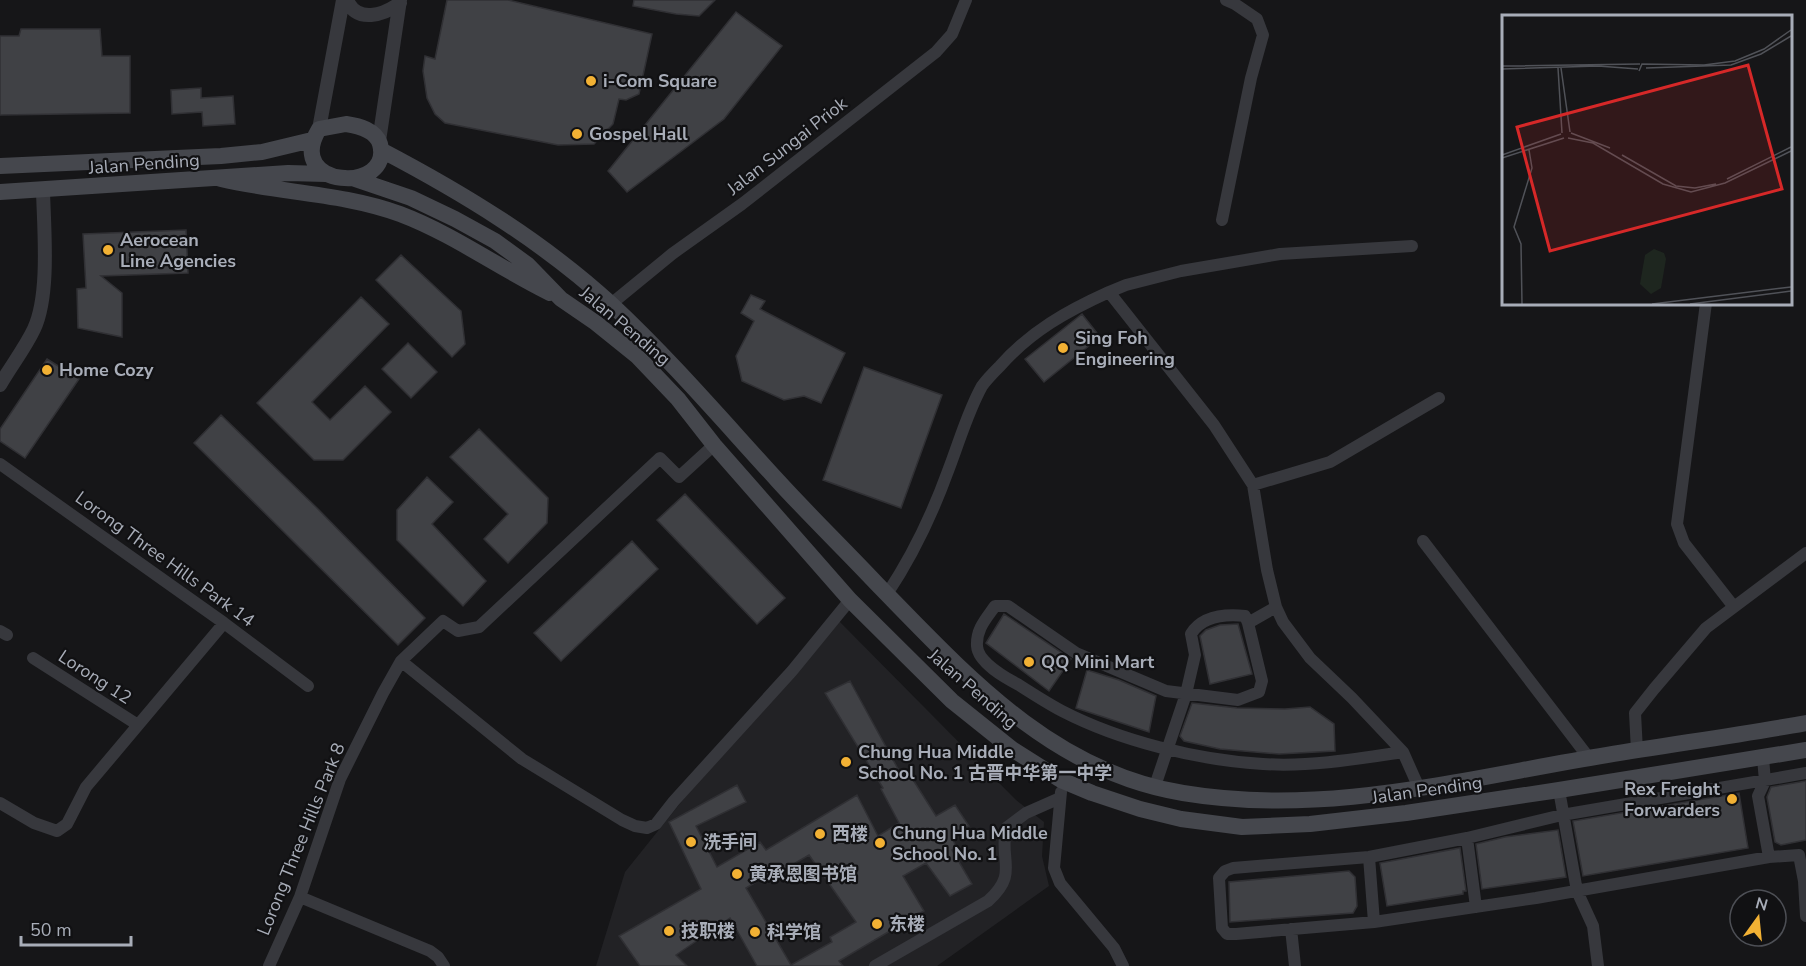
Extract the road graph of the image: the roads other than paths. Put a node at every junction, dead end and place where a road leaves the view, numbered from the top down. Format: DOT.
graph roads {
  1 [pos="345,0"];
  2 [pos="966,0"];
  3 [pos="1226,0"];
  4 [pos="400,2"];
  5 [pos="316,134"];
  6 [pos="380,146"];
  7 [pos="0,166"];
  8 [pos="326,174"];
  9 [pos="221,179"];
  10 [pos="355,179"];
  11 [pos="43,191"];
  12 [pos="0,192"];
  13 [pos="1222,220"];
  14 [pos="1412,246"];
  15 [pos="1109,292"];
  16 [pos="561,299"];
  17 [pos="610,304"];
  18 [pos="1706,304"];
  19 [pos="0,385"];
  20 [pos="1439,398"];
  21 [pos="714,445"];
  22 [pos="0,464"];
  23 [pos="1253,485"];
  24 [pos="1422,541"];
  25 [pos="1806,553"];
  26 [pos="887,594"];
  27 [pos="850,600"];
  28 [pos="1276,607"];
  29 [pos="1734,607"];
  30 [pos="224,623"];
  31 [pos="1248,623"];
  32 [pos="33,658"];
  33 [pos="401,661"];
  34 [pos="990,666"];
  35 [pos="974,679"];
  36 [pos="308,686"];
  37 [pos="1186,694"];
  38 [pos="1806,723"];
  39 [pos="138,725"];
  40 [pos="1167,748"];
  41 [pos="1806,750"];
  42 [pos="1637,751"];
  43 [pos="1403,752"];
  44 [pos="1589,758"];
  45 [pos="1763,758"];
  46 [pos="1806,773"];
  47 [pos="1061,780"];
  48 [pos="1765,781"];
  49 [pos="1155,786"];
  50 [pos="1419,788"];
  51 [pos="1559,790"];
  52 [pos="1060,798"];
  53 [pos="0,803"];
  54 [pos="1563,815"];
  55 [pos="1467,838"];
  56 [pos="1802,854"];
  57 [pos="1369,857"];
  58 [pos="1769,857"];
  59 [pos="1577,891"];
  60 [pos="300,897"];
  61 [pos="1476,907"];
  62 [pos="1806,916"];
  63 [pos="1374,922"];
  64 [pos="1291,929"];
  65 [pos="269,966"];
  66 [pos="444,966"];
  67 [pos="875,966"];
  68 [pos="1123,966"];
  69 [pos="1295,966"];
  70 [pos="1598,966"];
  1 -- 4 [label="street"];
  1 -- 5 [label="street"];
  2 -- 17 [label="street, Jalan Sungai Priok"];
  3 -- 13 [label="street"];
  4 -- 6 [label="street"];
  5 -- 6 [label="main road"];
  5 -- 7 [label="main road, Jalan Pending"];
  5 -- 8 [label="main road"];
  6 -- 10 [label="main road"];
  6 -- 17 [label="main road, Jalan Pending"];
  8 -- 9 [label="main road, Jalan Pending"];
  8 -- 10 [label="main road"];
  9 -- 11 [label="main road, Jalan Pending"];
  9 -- 16 [label="main road"];
  10 -- 16 [label="main road, Jalan Pending"];
  11 -- 12 [label="main road, Jalan Pending"];
  11 -- 19 [label="street"];
  14 -- 15 [label="street"];
  15 -- 23 [label="street"];
  15 -- 26 [label="street"];
  16 -- 21 [label="main road, Jalan Pending"];
  17 -- 26 [label="main road, Jalan Pending"];
  18 -- 29 [label="street"];
  20 -- 23 [label="street"];
  21 -- 27 [label="main road, Jalan Pending"];
  21 -- 33 [label="street, Lorong Three Hills Park 8"];
  22 -- 30 [label="street, Lorong Three Hills Park 14"];
  23 -- 28 [label="street"];
  24 -- 44 [label="street"];
  25 -- 29 [label="street"];
  26 -- 35 [label="main road, Jalan Pending"];
  27 -- 33 [label="street"];
  27 -- 47 [label="main road, Jalan Pending"];
  28 -- 31 [label="street"];
  28 -- 43 [label="street"];
  29 -- 42 [label="street"];
  30 -- 36 [label="street, Lorong Three Hills Park 14"];
  30 -- 39 [label="street"];
  31 -- 37 [label="street"];
  31 -- 37 [label="street"];
  32 -- 39 [label="street, Lorong 12"];
  33 -- 60 [label="street, Lorong Three Hills Park 8"];
  34 -- 35 [label="street"];
  34 -- 37 [label="street"];
  34 -- 40 [label="street"];
  35 -- 49 [label="main road, Jalan Pending"];
  37 -- 40 [label="street"];
  38 -- 42 [label="main road, Jalan Pending"];
  39 -- 53 [label="street"];
  40 -- 43 [label="street"];
  40 -- 49 [label="street"];
  41 -- 45 [label="main road, Jalan Pending"];
  42 -- 44 [label="main road, Jalan Pending"];
  43 -- 50 [label="street"];
  44 -- 50 [label="main road, Jalan Pending"];
  45 -- 48 [label="street"];
  45 -- 51 [label="main road, Jalan Pending"];
  46 -- 48 [label="street"];
  47 -- 51 [label="main road, Jalan Pending"];
  47 -- 52 [label="street"];
  48 -- 54 [label="street"];
  48 -- 58 [label="street"];
  49 -- 50 [label="main road, Jalan Pending"];
  51 -- 54 [label="street"];
  52 -- 67 [label="street"];
  52 -- 68 [label="street"];
  54 -- 55 [label="street"];
  54 -- 59 [label="street"];
  55 -- 57 [label="street"];
  55 -- 61 [label="street"];
  56 -- 58 [label="street"];
  56 -- 62 [label="street"];
  57 -- 63 [label="street"];
  57 -- 64 [label="street"];
  58 -- 59 [label="street"];
  59 -- 61 [label="street"];
  59 -- 70 [label="street"];
  60 -- 65 [label="street, Lorong Three Hills Park 8"];
  60 -- 66 [label="street"];
  61 -- 63 [label="street"];
  63 -- 64 [label="street"];
  64 -- 69 [label="street"];
}
